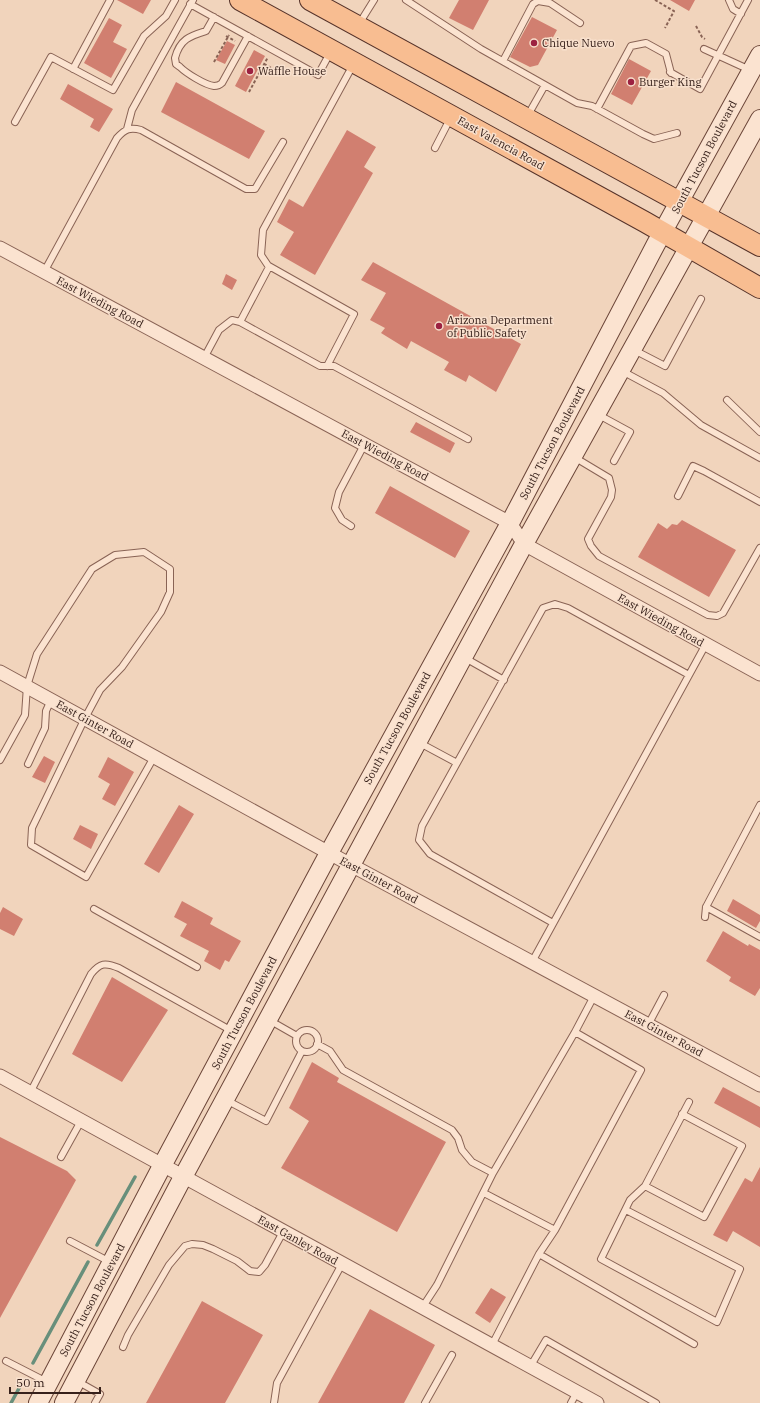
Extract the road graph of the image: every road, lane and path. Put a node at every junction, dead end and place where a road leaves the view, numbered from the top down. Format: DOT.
graph roads {
  1 [pos="110,0"];
  2 [pos="175,0"];
  3 [pos="240,0"];
  4 [pos="310,0"];
  5 [pos="374,0"];
  6 [pos="406,0"];
  7 [pos="655,0"];
  8 [pos="729,0"];
  9 [pos="748,0"];
  10 [pos="192,2"];
  11 [pos="741,14"];
  12 [pos="214,17"];
  13 [pos="580,23"];
  14 [pos="696,26"];
  15 [pos="357,27"];
  16 [pos="665,28"];
  17 [pos="248,36"];
  18 [pos="708,41"];
  19 [pos="272,49"];
  20 [pos="704,50"];
  21 [pos="719,55"];
  22 [pos="760,55"];
  23 [pos="342,56"];
  24 [pos="503,61"];
  25 [pos="264,64"];
  26 [pos="73,69"];
  27 [pos="751,71"];
  28 [pos="278,72"];
  29 [pos="545,85"];
  30 [pos="249,92"];
  31 [pos="597,109"];
  32 [pos="452,116"];
  33 [pos="527,118"];
  34 [pos="760,119"];
  35 [pos="15,122"];
  36 [pos="127,129"];
  37 [pos="677,132"];
  38 [pos="283,142"];
  39 [pos="435,148"];
  40 [pos="680,202"];
  41 [pos="707,216"];
  42 [pos="663,233"];
  43 [pos="760,246"];
  44 [pos="0,248"];
  45 [pos="689,248"];
  46 [pos="269,266"];
  47 [pos="44,272"];
  48 [pos="760,288"];
  49 [pos="701,299"];
  50 [pos="240,322"];
  51 [pos="633,349"];
  52 [pos="204,358"];
  53 [pos="327,366"];
  54 [pos="621,370"];
  55 [pos="727,400"];
  56 [pos="597,413"];
  57 [pos="760,432"];
  58 [pos="468,439"];
  59 [pos="364,444"];
  60 [pos="573,456"];
  61 [pos="760,458"];
  62 [pos="614,461"];
  63 [pos="678,496"];
  64 [pos="760,502"];
  65 [pos="510,523"];
  66 [pos="351,526"];
  67 [pos="524,544"];
  68 [pos="760,548"];
  69 [pos="706,644"];
  70 [pos="463,657"];
  71 [pos="0,672"];
  72 [pos="760,674"];
  73 [pos="689,675"];
  74 [pos="504,680"];
  75 [pos="27,686"];
  76 [pos="51,700"];
  77 [pos="84,718"];
  78 [pos="417,742"];
  79 [pos="154,757"];
  80 [pos="0,760"];
  81 [pos="457,763"];
  82 [pos="28,764"];
  83 [pos="760,805"];
  84 [pos="329,853"];
  85 [pos="351,865"];
  86 [pos="706,906"];
  87 [pos="94,909"];
  88 [pos="705,917"];
  89 [pos="553,922"];
  90 [pos="760,937"];
  91 [pos="532,962"];
  92 [pos="197,967"];
  93 [pos="664,995"];
  94 [pos="594,996"];
  95 [pos="268,1020"];
  96 [pos="648,1025"];
  97 [pos="234,1032"];
  98 [pos="575,1032"];
  99 [pos="297,1036"];
  100 [pos="317,1044"];
  101 [pos="302,1050"];
  102 [pos="0,1076"];
  103 [pos="760,1085"];
  104 [pos="30,1093"];
  105 [pos="225,1099"];
  106 [pos="689,1102"];
  107 [pos="682,1114"];
  108 [pos="81,1121"];
  109 [pos="61,1157"];
  110 [pos="162,1166"];
  111 [pos="494,1173"];
  112 [pos="183,1177"];
  113 [pos="645,1186"];
  114 [pos="484,1193"];
  115 [pos="626,1210"];
  116 [pos="555,1230"];
  117 [pos="284,1232"];
  118 [pos="70,1241"];
  119 [pos="539,1254"];
  120 [pos="111,1263"];
  121 [pos="342,1264"];
  122 [pos="422,1308"];
  123 [pos="694,1344"];
  124 [pos="492,1346"];
  125 [pos="123,1347"];
  126 [pos="452,1355"];
  127 [pos="6,1361"];
  128 [pos="530,1366"];
  129 [pos="76,1380"];
  130 [pos="49,1383"];
  131 [pos="574,1398"];
  132 [pos="38,1403"];
  133 [pos="64,1403"];
  134 [pos="95,1403"];
  135 [pos="274,1403"];
  136 [pos="425,1403"];
  137 [pos="597,1403"];
  138 [pos="656,1403"];
  1 -- 26 [label="lane"];
  2 -- 26 [label="lane"];
  3 -- 23 [label="main road, East Valencia Road"];
  4 -- 15 [label="main road"];
  5 -- 15 [label="lane"];
  6 -- 24 [label="lane"];
  7 -- 16 [label="path"];
  8 -- 11 [label="lane"];
  9 -- 11 [label="lane"];
  10 -- 12 [label="lane"];
  10 -- 36 [label="lane"];
  11 -- 21 [label="lane"];
  12 -- 17 [label="lane"];
  12 -- 17 [label="lane"];
  13 -- 24 [label="lane"];
  14 -- 18 [label="path"];
  15 -- 23 [label="main road"];
  15 -- 33 [label="main road"];
  17 -- 19 [label="lane"];
  19 -- 23 [label="lane"];
  19 -- 25 [label="path"];
  20 -- 21 [label="lane"];
  21 -- 27 [label="lane"];
  21 -- 31 [label="lane"];
  22 -- 27 [label="main road, South Tucson Boulevard"];
  23 -- 32 [label="main road, East Valencia Road"];
  23 -- 46 [label="lane"];
  24 -- 29 [label="lane"];
  25 -- 28 [label="path"];
  25 -- 30 [label="path"];
  26 -- 35 [label="lane"];
  27 -- 40 [label="main road, South Tucson Boulevard"];
  29 -- 31 [label="lane"];
  29 -- 33 [label="lane"];
  31 -- 37 [label="lane"];
  32 -- 39 [label="lane"];
  32 -- 42 [label="main road, East Valencia Road"];
  33 -- 40 [label="main road"];
  34 -- 41 [label="main road"];
  36 -- 38 [label="lane"];
  36 -- 47 [label="lane"];
  40 -- 41 [label="main road"];
  40 -- 42 [label="main road, South Tucson Boulevard"];
  41 -- 43 [label="main road"];
  41 -- 45 [label="main road"];
  42 -- 45 [label="main road, East Valencia Road"];
  42 -- 65 [label="main road, South Tucson Boulevard"];
  44 -- 47 [label="street, East Wieding Road"];
  45 -- 48 [label="main road, East Valencia Road"];
  45 -- 51 [label="main road"];
  46 -- 50 [label="lane"];
  46 -- 53 [label="lane"];
  47 -- 52 [label="street, East Wieding Road"];
  49 -- 51 [label="lane"];
  50 -- 52 [label="lane"];
  50 -- 53 [label="lane"];
  51 -- 54 [label="main road"];
  52 -- 59 [label="street, East Wieding Road"];
  53 -- 58 [label="lane"];
  54 -- 56 [label="main road"];
  54 -- 61 [label="lane"];
  55 -- 57 [label="lane"];
  56 -- 60 [label="main road"];
  56 -- 62 [label="lane"];
  59 -- 65 [label="street, East Wieding Road"];
  59 -- 66 [label="lane"];
  60 -- 67 [label="main road"];
  60 -- 68 [label="lane"];
  63 -- 64 [label="lane"];
  65 -- 67 [label="street, East Wieding Road"];
  65 -- 84 [label="main road, South Tucson Boulevard"];
  67 -- 69 [label="street, East Wieding Road"];
  67 -- 70 [label="main road"];
  69 -- 72 [label="street, East Wieding Road"];
  69 -- 73 [label="lane"];
  70 -- 74 [label="lane"];
  70 -- 78 [label="main road"];
  71 -- 75 [label="street, East Ginter Road"];
  73 -- 74 [label="lane"];
  73 -- 89 [label="lane"];
  74 -- 81 [label="lane"];
  75 -- 76 [label="street, East Ginter Road"];
  75 -- 77 [label="lane"];
  75 -- 80 [label="lane"];
  76 -- 77 [label="street, East Ginter Road"];
  76 -- 82 [label="lane"];
  77 -- 79 [label="street, East Ginter Road"];
  77 -- 79 [label="lane"];
  78 -- 81 [label="lane"];
  78 -- 85 [label="main road"];
  79 -- 84 [label="street, East Ginter Road"];
  81 -- 89 [label="lane"];
  83 -- 86 [label="lane"];
  84 -- 85 [label="street, East Ginter Road"];
  84 -- 97 [label="main road, South Tucson Boulevard"];
  85 -- 91 [label="street, East Ginter Road"];
  85 -- 95 [label="main road"];
  86 -- 88 [label="lane"];
  86 -- 90 [label="lane"];
  87 -- 92 [label="lane"];
  89 -- 91 [label="lane"];
  91 -- 94 [label="street, East Ginter Road"];
  93 -- 96 [label="lane"];
  94 -- 96 [label="street, East Ginter Road"];
  94 -- 98 [label="lane"];
  95 -- 99 [label="lane"];
  95 -- 105 [label="main road"];
  96 -- 103 [label="street, East Ginter Road"];
  97 -- 104 [label="lane"];
  97 -- 110 [label="main road, South Tucson Boulevard"];
  98 -- 111 [label="lane"];
  98 -- 116 [label="lane"];
  99 -- 100 [label="lane"];
  99 -- 101 [label="lane"];
  100 -- 101 [label="lane"];
  100 -- 111 [label="lane"];
  101 -- 105 [label="lane"];
  102 -- 104 [label="street, East Ganley Road"];
  104 -- 108 [label="street, East Ganley Road"];
  105 -- 112 [label="main road"];
  106 -- 107 [label="lane"];
  107 -- 113 [label="lane"];
  107 -- 113 [label="lane"];
  108 -- 109 [label="lane"];
  108 -- 110 [label="street, East Ganley Road"];
  110 -- 112 [label="street, East Ganley Road"];
  110 -- 120 [label="main road, South Tucson Boulevard"];
  111 -- 114 [label="lane"];
  112 -- 117 [label="street, East Ganley Road"];
  112 -- 129 [label="main road"];
  113 -- 115 [label="lane"];
  114 -- 116 [label="lane"];
  114 -- 122 [label="lane"];
  115 -- 115 [label="lane"];
  116 -- 119 [label="lane"];
  117 -- 121 [label="street, East Ganley Road"];
  117 -- 125 [label="lane"];
  118 -- 120 [label="lane"];
  119 -- 123 [label="lane"];
  119 -- 124 [label="lane"];
  120 -- 130 [label="main road, South Tucson Boulevard"];
  121 -- 122 [label="street, East Ganley Road"];
  121 -- 135 [label="lane"];
  122 -- 124 [label="street, East Ganley Road"];
  124 -- 128 [label="street, East Ganley Road"];
  126 -- 136 [label="lane"];
  127 -- 130 [label="lane"];
  128 -- 131 [label="street, East Ganley Road"];
  128 -- 138 [label="lane"];
  129 -- 133 [label="main road"];
  129 -- 134 [label="lane"];
  130 -- 132 [label="main road, South Tucson Boulevard"];
  131 -- 137 [label="street, East Ganley Road"];
}
